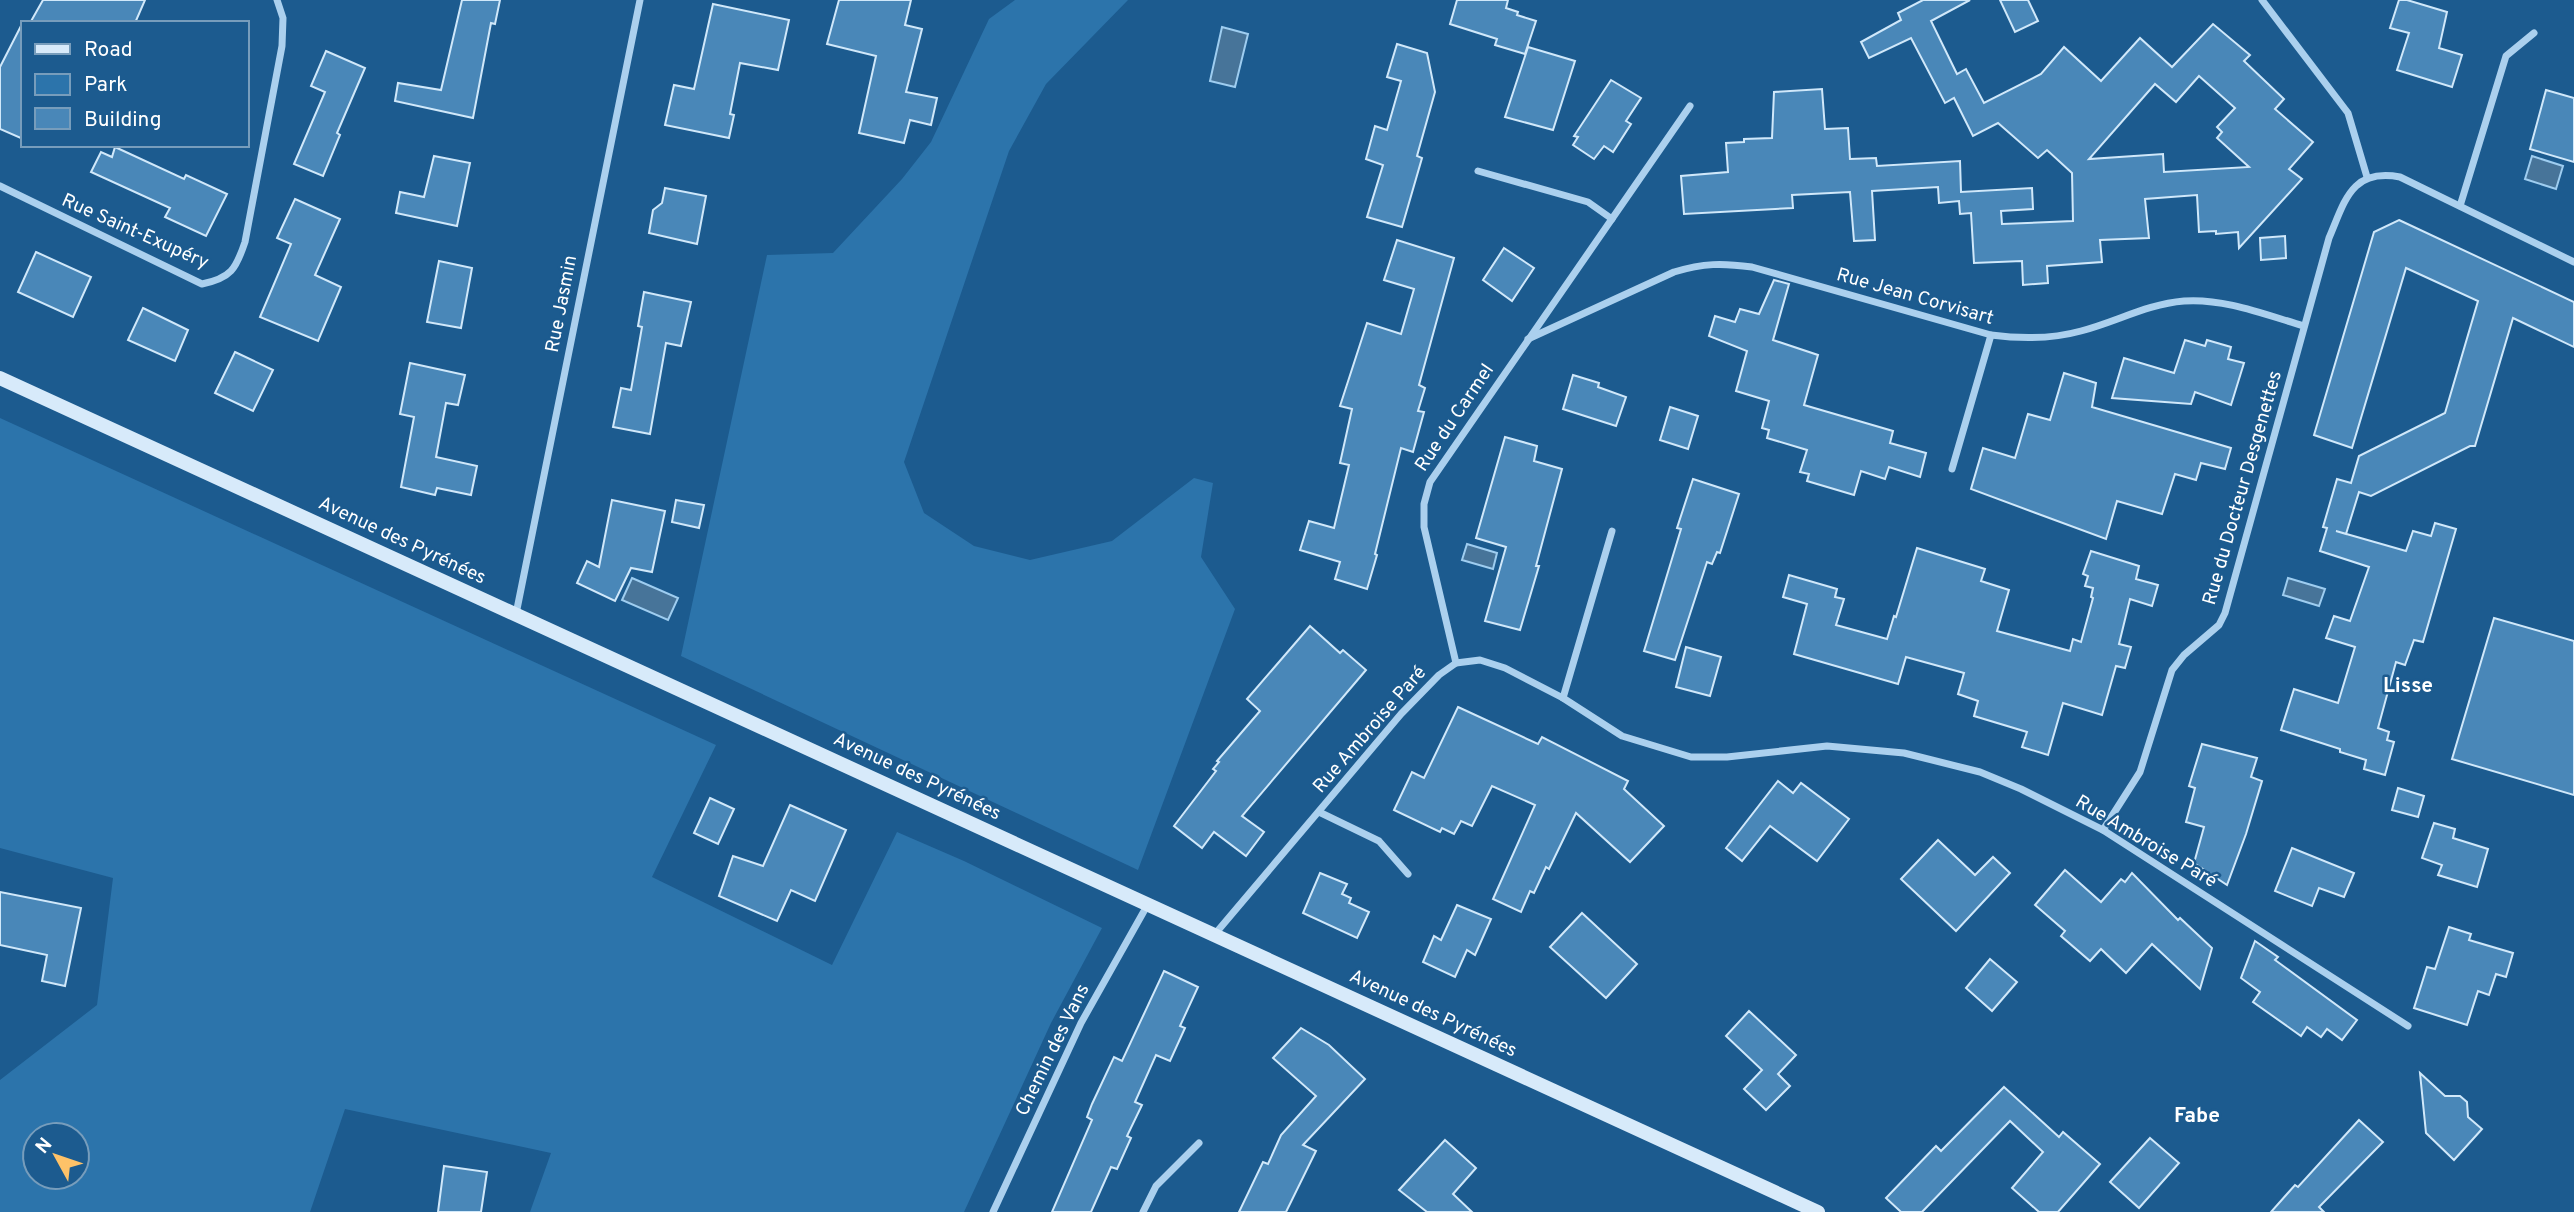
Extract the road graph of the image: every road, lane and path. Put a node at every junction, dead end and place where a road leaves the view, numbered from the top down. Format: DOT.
graph roads {
  1 [pos="277,0"];
  2 [pos="640,0"];
  3 [pos="2262,0"];
  4 [pos="2535,33"];
  5 [pos="1690,106"];
  6 [pos="1478,171"];
  7 [pos="2367,177"];
  8 [pos="0,186"];
  9 [pos="2460,206"];
  10 [pos="1612,219"];
  11 [pos="2574,262"];
  12 [pos="2304,326"];
  13 [pos="1991,335"];
  14 [pos="1528,339"];
  15 [pos="0,377"];
  16 [pos="1952,469"];
  17 [pos="1612,531"];
  18 [pos="516,614"];
  19 [pos="1456,663"];
  20 [pos="1563,698"];
  21 [pos="1319,813"];
  22 [pos="2103,830"];
  23 [pos="1408,874"];
  24 [pos="1148,905"];
  25 [pos="1214,935"];
  26 [pos="2408,1026"];
  27 [pos="1199,1143"];
  28 [pos="993,1212"];
  29 [pos="1143,1212"];
  30 [pos="1818,1212"];
  1 -- 8 [label="street, Rue Saint-Exupéry"];
  2 -- 18 [label="street, Rue Jasmin"];
  3 -- 7 [label="street"];
  4 -- 9 [label="street"];
  5 -- 10 [label="street, Rue du Carmel"];
  6 -- 10 [label="street"];
  7 -- 9 [label="street"];
  7 -- 12 [label="street, Rue du Docteur Desgenettes"];
  9 -- 11 [label="street"];
  10 -- 14 [label="street, Rue du Carmel"];
  12 -- 13 [label="street, Rue Jean Corvisart"];
  12 -- 22 [label="street, Rue du Docteur Desgenettes"];
  13 -- 14 [label="street, Rue Jean Corvisart"];
  13 -- 16 [label="street"];
  14 -- 19 [label="street, Rue du Carmel"];
  15 -- 18 [label="main road, Avenue des Pyrénées"];
  17 -- 20 [label="street"];
  18 -- 24 [label="main road, Avenue des Pyrénées"];
  19 -- 20 [label="street, Rue Ambroise Paré"];
  19 -- 21 [label="street, Rue Ambroise Paré"];
  20 -- 22 [label="street, Rue Ambroise Paré"];
  21 -- 23 [label="street, Rue Ambroise Paré"];
  21 -- 25 [label="street, Rue Ambroise Paré"];
  22 -- 26 [label="street, Rue Ambroise Paré"];
  24 -- 25 [label="main road, Avenue des Pyrénées"];
  24 -- 28 [label="street, Chemin des Vans"];
  25 -- 30 [label="main road, Avenue des Pyrénées"];
  27 -- 29 [label="street"];
}
